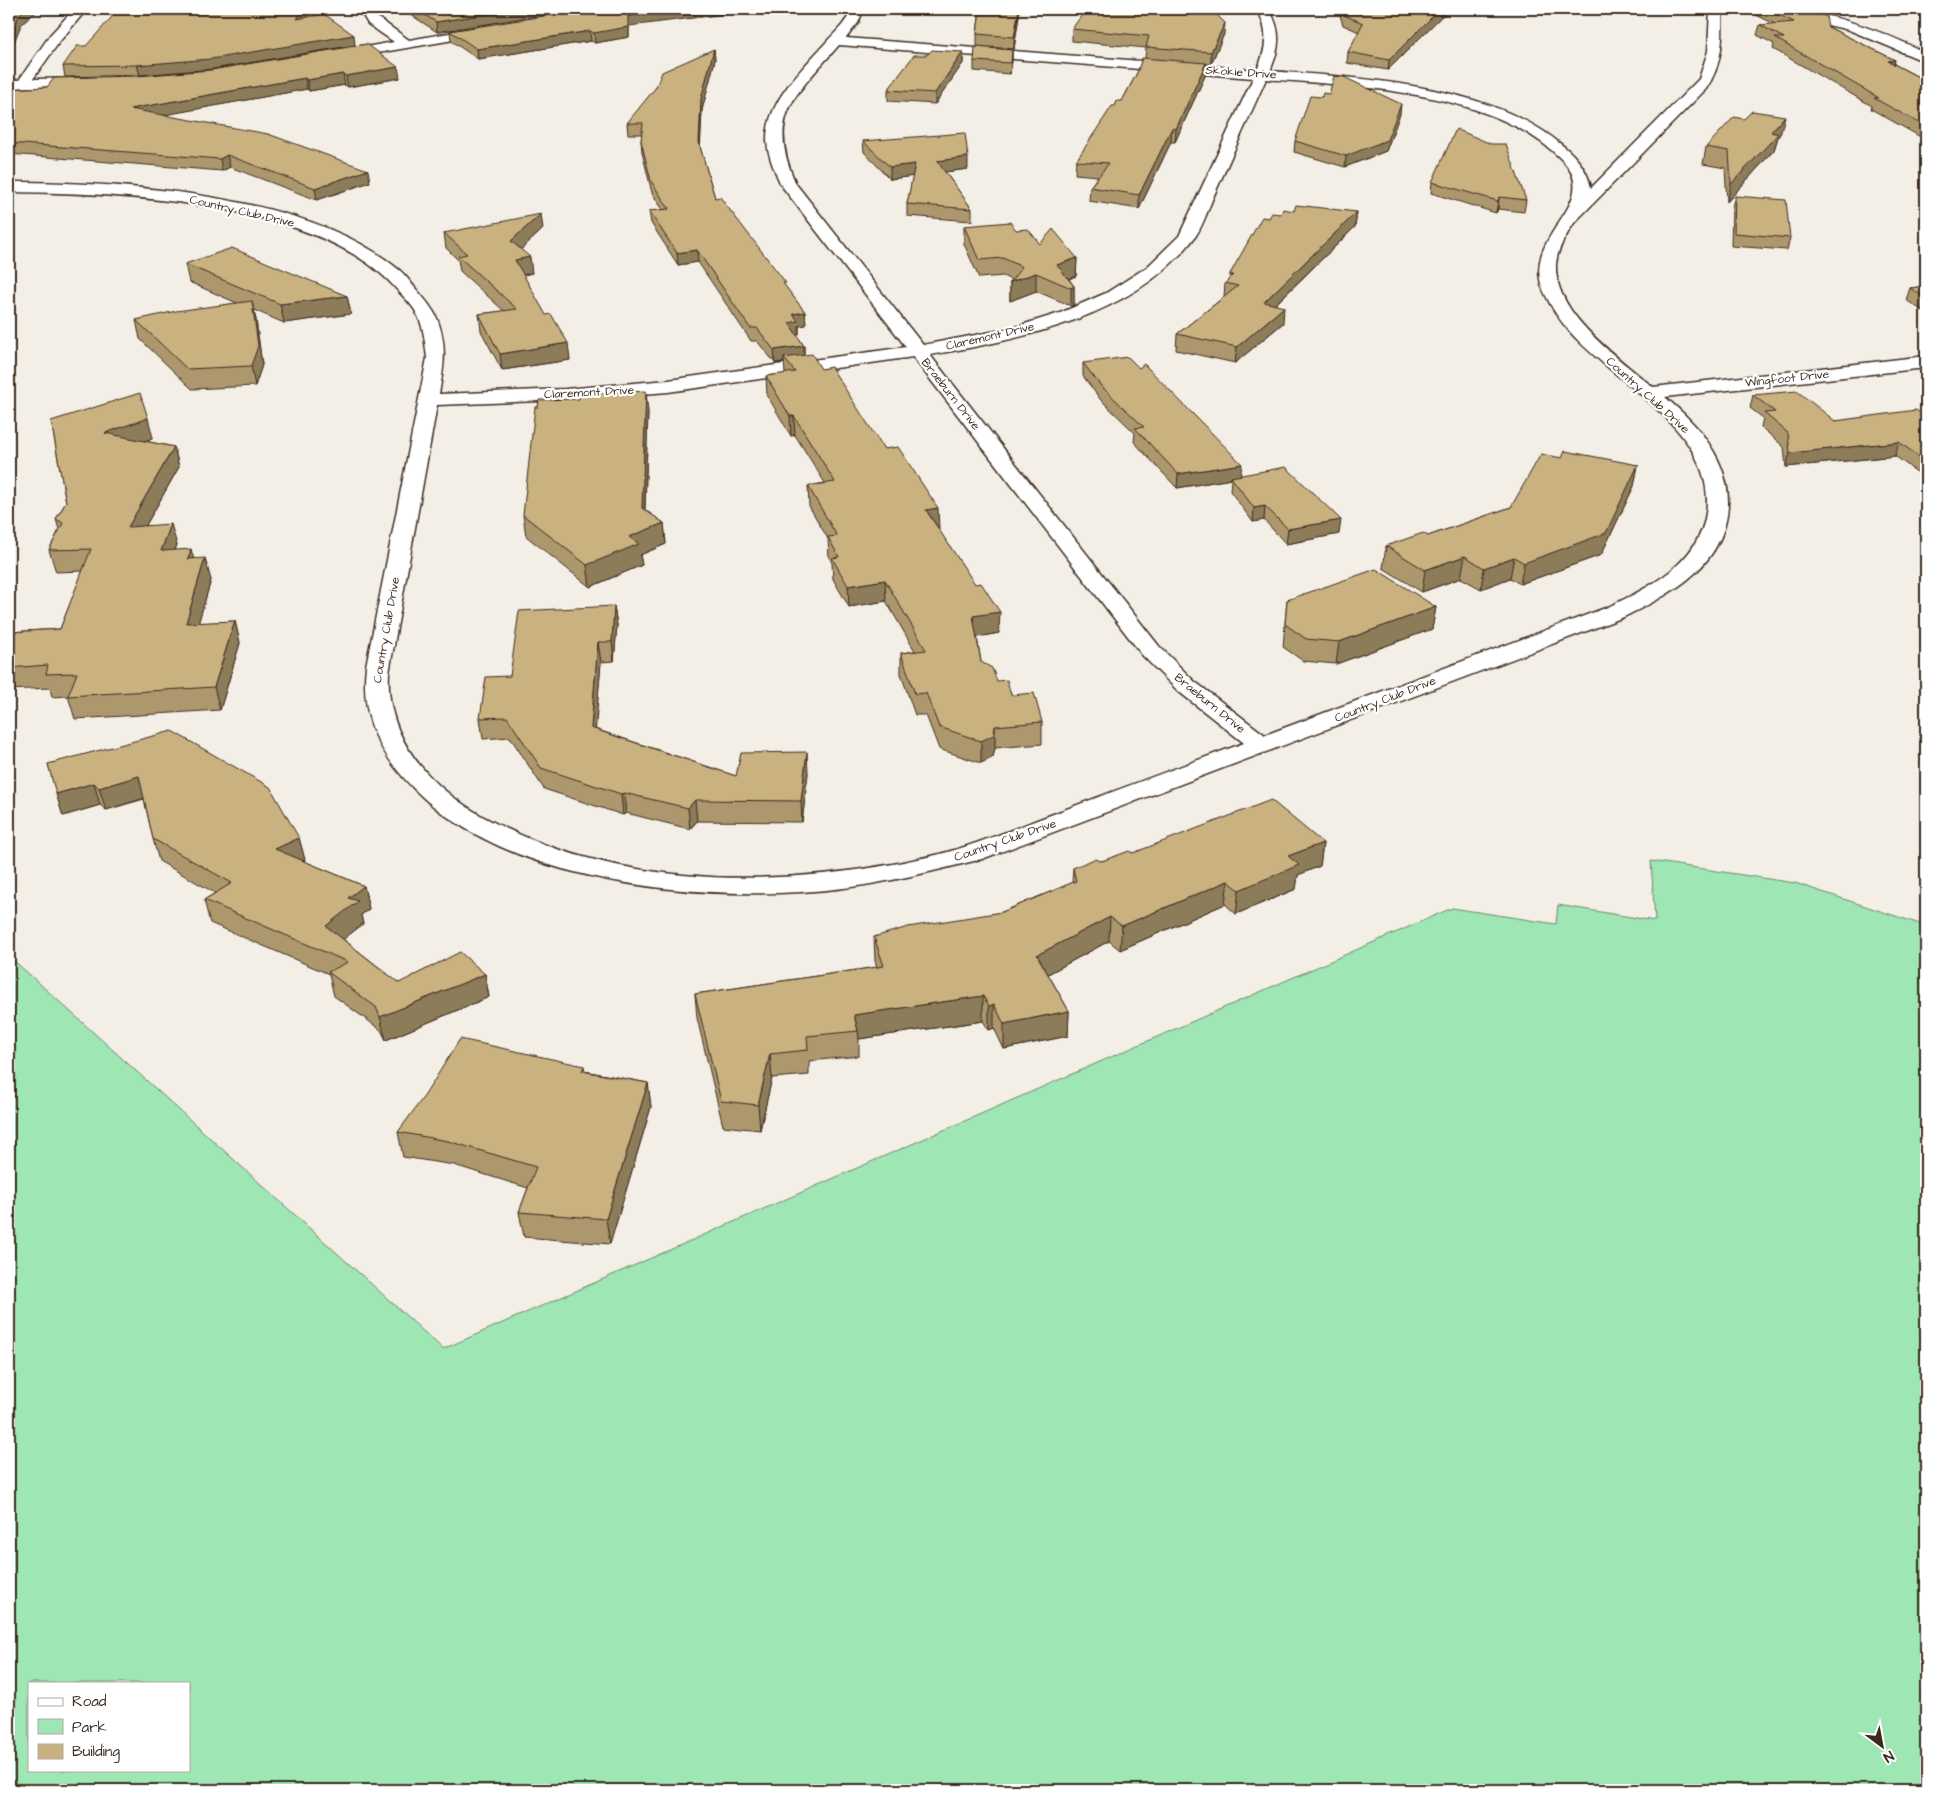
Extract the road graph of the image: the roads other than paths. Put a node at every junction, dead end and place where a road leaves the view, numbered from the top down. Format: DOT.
graph roads {
  1 [pos="81,9"];
  2 [pos="365,9"];
  3 [pos="858,9"];
  4 [pos="1263,9"];
  5 [pos="1716,9"];
  6 [pos="1776,9"];
  7 [pos="503,27"];
  8 [pos="835,41"];
  9 [pos="406,44"];
  10 [pos="1926,58"];
  11 [pos="318,59"];
  12 [pos="1262,74"];
  13 [pos="102,82"];
  14 [pos="16,84"];
  15 [pos="9,187"];
  16 [pos="1573,215"];
  17 [pos="917,351"];
  18 [pos="1926,362"];
  19 [pos="1648,393"];
  20 [pos="429,400"];
  21 [pos="1263,745"];
  1 -- 14 [label="street"];
  2 -- 9 [label="street"];
  3 -- 8 [label="street, Braeburn Drive"];
  4 -- 12 [label="street, Claremont Drive"];
  5 -- 16 [label="street, Country Club Drive"];
  6 -- 10 [label="street"];
  7 -- 9 [label="street"];
  8 -- 12 [label="street, Skokie Drive"];
  8 -- 17 [label="street, Braeburn Drive"];
  9 -- 11 [label="street"];
  12 -- 16 [label="street, Skokie Drive"];
  12 -- 17 [label="street, Claremont Drive"];
  13 -- 14 [label="street"];
  15 -- 20 [label="street, Country Club Drive"];
  16 -- 19 [label="street, Country Club Drive"];
  17 -- 20 [label="street, Claremont Drive"];
  17 -- 21 [label="street, Braeburn Drive"];
  18 -- 19 [label="street, Wingfoot Drive"];
  19 -- 21 [label="street, Country Club Drive"];
  20 -- 21 [label="street, Country Club Drive"];
}
